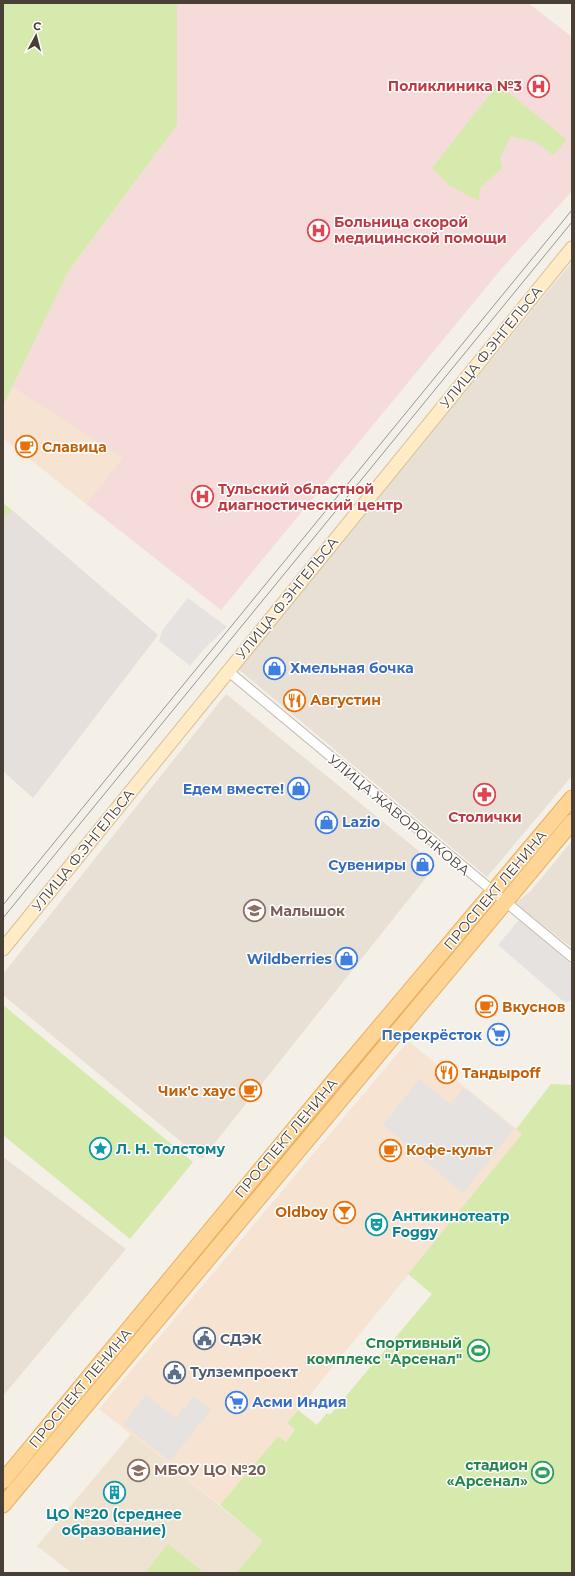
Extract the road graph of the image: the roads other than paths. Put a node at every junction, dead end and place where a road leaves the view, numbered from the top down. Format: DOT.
graph roads {
  1 [pos="572,248"];
  2 [pos="228,671"];
  3 [pos="572,798"];
  4 [pos="572,822"];
  5 [pos="499,897"];
  6 [pos="3,949"];
  7 [pos="572,957"];
  8 [pos="3,1481"];
  9 [pos="3,1505"];
  1 -- 2 [label="street, УЛИЦА Ф.ЭНГЕЛЬСА"];
  2 -- 5 [label="street, УЛИЦА ЖАВОРОНКОВА"];
  2 -- 6 [label="street, УЛИЦА Ф.ЭНГЕЛЬСА"];
  3 -- 5 [label="main road, ПРОСПЕКТ ЛЕНИНА"];
  4 -- 5 [label="main road, ПРОСПЕКТ ЛЕНИНА"];
  5 -- 7 [label="street, УЛИЦА ЖАВОРОНКОВА"];
  5 -- 8 [label="main road, ПРОСПЕКТ ЛЕНИНА"];
  5 -- 9 [label="main road, ПРОСПЕКТ ЛЕНИНА"];
}
